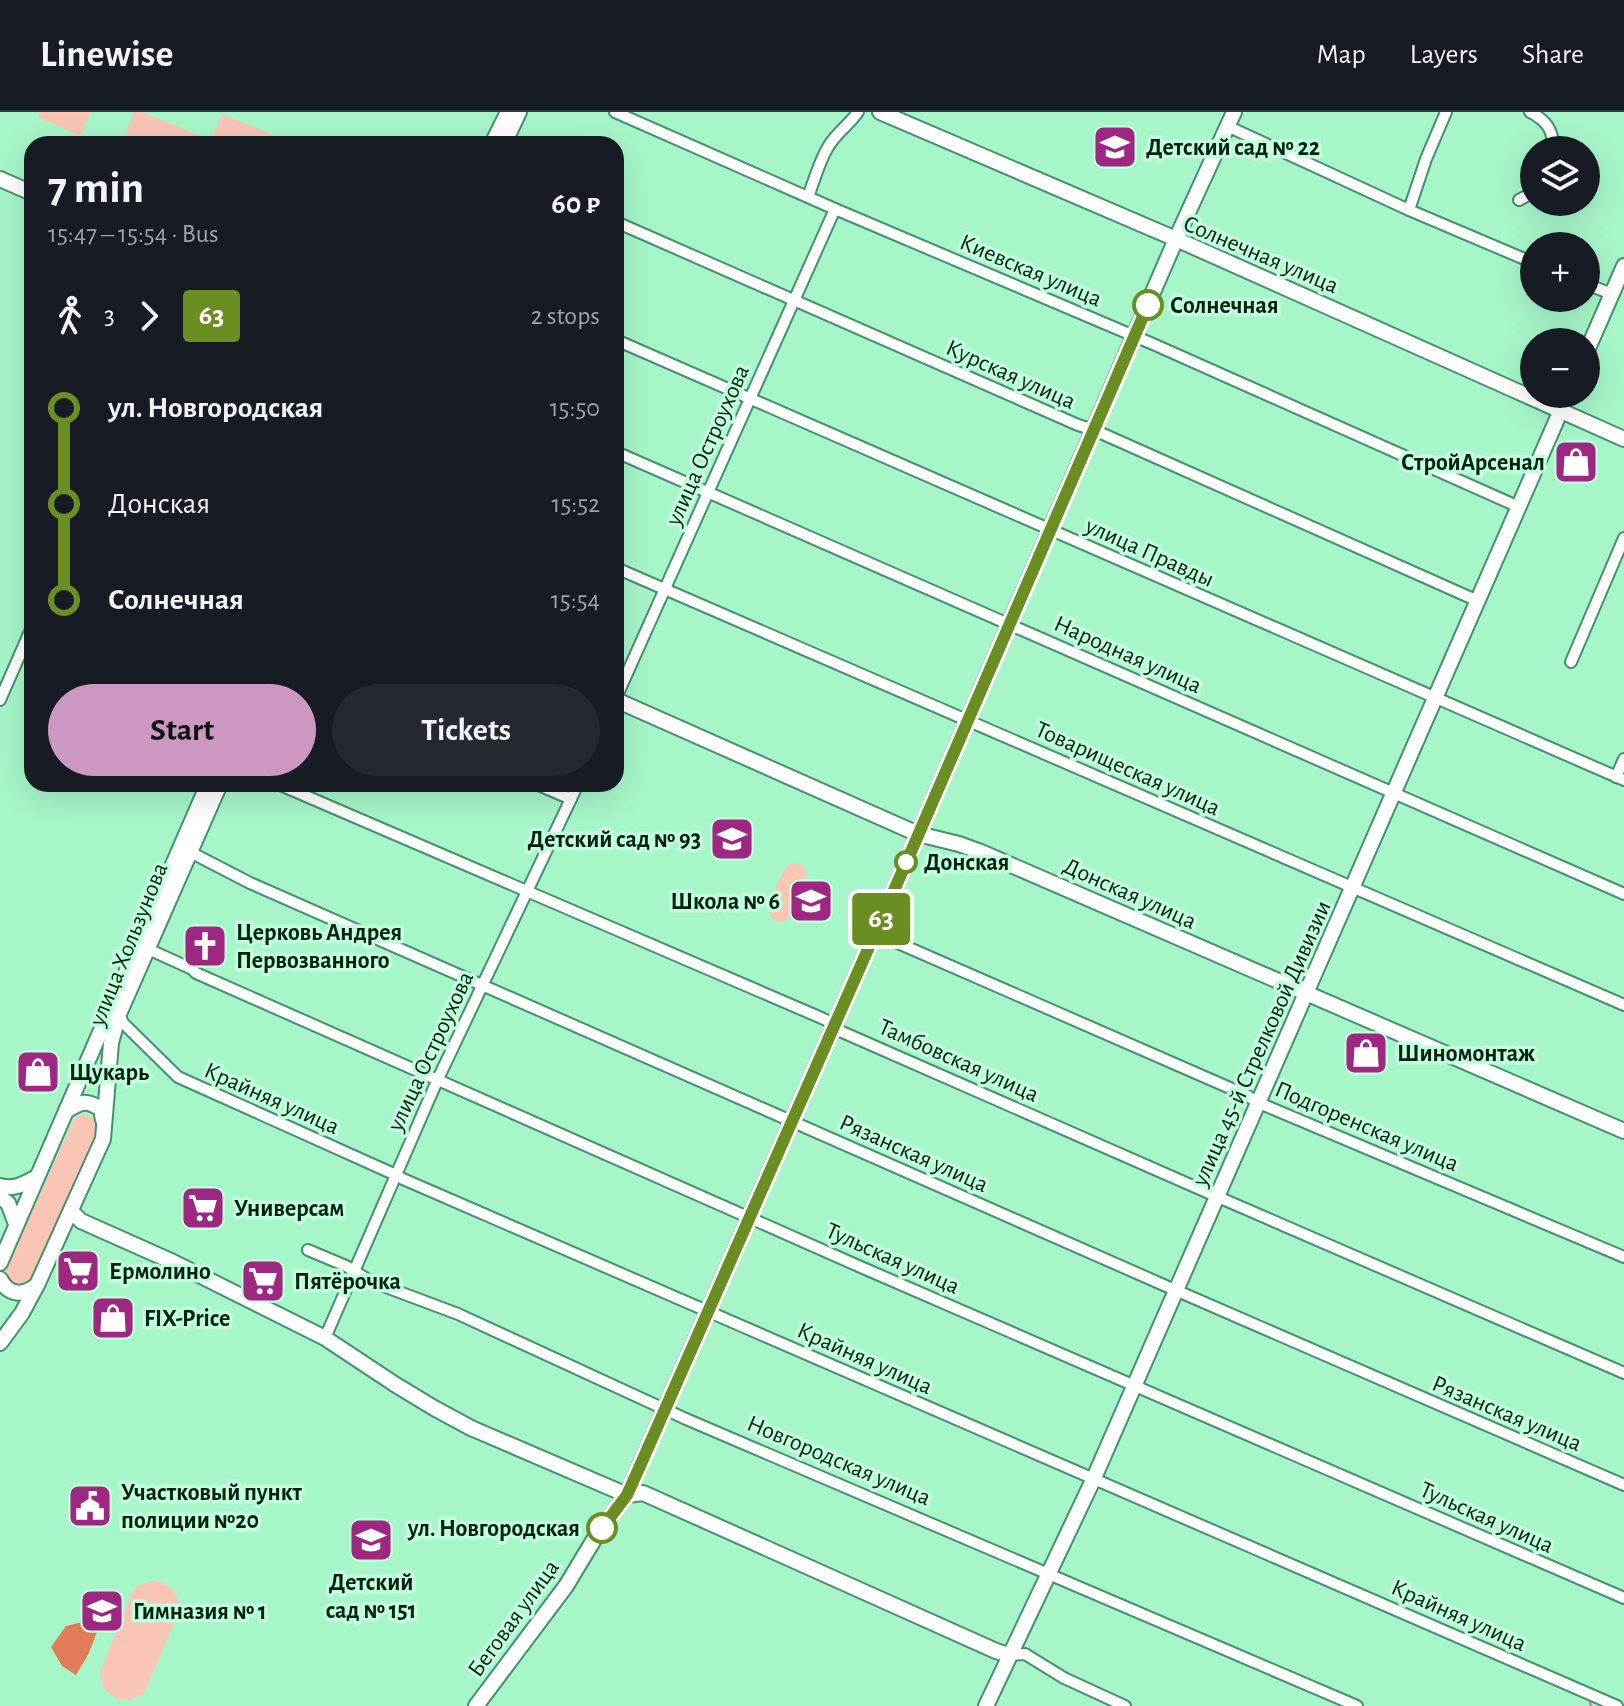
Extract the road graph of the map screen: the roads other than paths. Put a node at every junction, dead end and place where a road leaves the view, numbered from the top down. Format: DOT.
graph roads {
  1 [pos="506,112"];
  2 [pos="519,112"];
  3 [pos="615,112"];
  4 [pos="858,112"];
  5 [pos="880,112"];
  6 [pos="1446,112"];
  7 [pos="1530,112"];
  8 [pos="1231,119"];
  9 [pos="499,136"];
  10 [pos="502,136"];
  11 [pos="1553,136"];
  12 [pos="0,179"];
  13 [pos="24,190"];
  14 [pos="808,197"];
  15 [pos="835,209"];
  16 [pos="1409,210"];
  17 [pos="624,226"];
  18 [pos="1176,239"];
  19 [pos="1520,257"];
  20 [pos="1624,266"];
  21 [pos="1600,289"];
  22 [pos="1612,294"];
  23 [pos="794,300"];
  24 [pos="1597,328"];
  25 [pos="1134,336"];
  26 [pos="624,343"];
  27 [pos="750,398"];
  28 [pos="1561,409"];
  29 [pos="1094,430"];
  30 [pos="1624,439"];
  31 [pos="624,456"];
  32 [pos="708,493"];
  33 [pos="1519,507"];
  34 [pos="1051,530"];
  35 [pos="1624,538"];
  36 [pos="1620,560"];
  37 [pos="624,571"];
  38 [pos="665,589"];
  39 [pos="1478,601"];
  40 [pos="1009,624"];
  41 [pos="24,653"];
  42 [pos="1571,662"];
  43 [pos="624,681"];
  44 [pos="1435,699"];
  45 [pos="0,700"];
  46 [pos="624,703"];
  47 [pos="967,719"];
  48 [pos="1624,759"];
  49 [pos="1620,779"];
  50 [pos="204,792"];
  51 [pos="216,792"];
  52 [pos="296,792"];
  53 [pos="555,792"];
  54 [pos="574,792"];
  55 [pos="1394,793"];
  56 [pos="571,799"];
  57 [pos="918,834"];
  58 [pos="190,852"];
  59 [pos="1353,889"];
  60 [pos="528,891"];
  61 [pos="1624,894"];
  62 [pos="875,933"];
  63 [pos="148,949"];
  64 [pos="481,985"];
  65 [pos="1307,993"];
  66 [pos="1624,1005"];
  67 [pos="119,1014"];
  68 [pos="833,1028"];
  69 [pos="437,1081"];
  70 [pos="1259,1103"];
  71 [pos="66,1111"];
  72 [pos="792,1122"];
  73 [pos="104,1124"];
  74 [pos="1624,1131"];
  75 [pos="396,1175"];
  76 [pos="37,1177"];
  77 [pos="0,1186"];
  78 [pos="0,1197"];
  79 [pos="1218,1197"];
  80 [pos="71,1211"];
  81 [pos="750,1217"];
  82 [pos="16,1224"];
  83 [pos="62,1230"];
  84 [pos="308,1250"];
  85 [pos="1624,1257"];
  86 [pos="0,1263"];
  87 [pos="354,1272"];
  88 [pos="0,1279"];
  89 [pos="216,1284"];
  90 [pos="37,1285"];
  91 [pos="1177,1291"];
  92 [pos="708,1310"];
  93 [pos="325,1338"];
  94 [pos="0,1343"];
  95 [pos="1624,1373"];
  96 [pos="1135,1385"];
  97 [pos="665,1409"];
  98 [pos="1094,1478"];
  99 [pos="1624,1485"];
  100 [pos="627,1495"];
  101 [pos="1050,1574"];
  102 [pos="1624,1598"];
  103 [pos="1009,1655"];
  104 [pos="476,1706"];
  105 [pos="986,1706"];
  106 [pos="1125,1706"];
  107 [pos="1357,1706"];
  108 [pos="1617,1706"];
  1 -- 9 [label="street"];
  2 -- 10 [label="street"];
  3 -- 14 [label="street, Киевская улица"];
  4 -- 14 [label="street"];
  5 -- 18 [label="street, Солнечная улица"];
  6 -- 16 [label="street"];
  7 -- 11 [label="street"];
  8 -- 16 [label="street"];
  8 -- 18 [label="street, Беговая улица"];
  12 -- 13 [label="street"];
  14 -- 15 [label="street, Киевская улица"];
  15 -- 23 [label="street, улица Остроухова"];
  15 -- 25 [label="street, Киевская улица"];
  16 -- 19 [label="street"];
  17 -- 23 [label="street, Курская улица"];
  18 -- 25 [label="street, Беговая улица"];
  18 -- 28 [label="street, Солнечная улица"];
  20 -- 22 [label="street"];
  21 -- 22 [label="street"];
  22 -- 24 [label="street"];
  23 -- 27 [label="street, улица Остроухова"];
  23 -- 29 [label="street, Курская улица"];
  25 -- 29 [label="street, Беговая улица"];
  25 -- 33 [label="street, Киевская улица"];
  26 -- 27 [label="street, улица Правды"];
  27 -- 32 [label="street, улица Остроухова"];
  27 -- 34 [label="street, улица Правды"];
  28 -- 30 [label="street, Солнечная улица"];
  28 -- 33 [label="street, улица 45-й Стрелковой Дивизии"];
  29 -- 34 [label="street, Беговая улица"];
  29 -- 39 [label="street, Курская улица"];
  31 -- 32 [label="street, Народная улица"];
  32 -- 38 [label="street, улица Остроухова"];
  32 -- 40 [label="street, Народная улица"];
  33 -- 39 [label="street, улица 45-й Стрелковой Дивизии"];
  34 -- 40 [label="street, Беговая улица"];
  34 -- 44 [label="street, улица Правды"];
  35 -- 36 [label="street"];
  36 -- 42 [label="street"];
  37 -- 38 [label="street, Товарищеская улица"];
  38 -- 43 [label="street, улица Остроухова"];
  38 -- 47 [label="street, Товарищеская улица"];
  39 -- 44 [label="street, улица 45-й Стрелковой Дивизии"];
  40 -- 47 [label="street, Беговая улица"];
  40 -- 55 [label="street, Народная улица"];
  41 -- 45 [label="street"];
  44 -- 49 [label="street, улица Правды"];
  44 -- 55 [label="street, улица 45-й Стрелковой Дивизии"];
  46 -- 57 [label="street, Донская улица"];
  47 -- 57 [label="street, Беговая улица"];
  47 -- 59 [label="street, Товарищеская улица"];
  48 -- 49 [label="street"];
  50 -- 71 [label="street, улица Хользунова"];
  51 -- 58 [label="street, улица Хользунова"];
  52 -- 60 [label="street, Тамбовская улица"];
  53 -- 56 [label="street"];
  54 -- 56 [label="street, улица Остроухова"];
  55 -- 59 [label="street, улица 45-й Стрелковой Дивизии"];
  55 -- 61 [label="street, Народная улица"];
  56 -- 60 [label="street, улица Остроухова"];
  57 -- 62 [label="street, Беговая улица"];
  57 -- 65 [label="street, Донская улица"];
  58 -- 63 [label="street, улица Хользунова"];
  58 -- 64 [label="street, Рязанская улица"];
  59 -- 65 [label="street, улица 45-й Стрелковой Дивизии"];
  59 -- 66 [label="street, Товарищеская улица"];
  60 -- 64 [label="street, улица Остроухова"];
  60 -- 68 [label="street, Тамбовская улица"];
  62 -- 68 [label="street, Беговая улица"];
  62 -- 70 [label="street, Подгоренская улица"];
  63 -- 67 [label="street, улица Хользунова"];
  63 -- 69 [label="street, Тульская улица"];
  64 -- 69 [label="street, улица Остроухова"];
  64 -- 72 [label="street, Рязанская улица"];
  65 -- 70 [label="street, улица 45-й Стрелковой Дивизии"];
  65 -- 74 [label="street, Донская улица"];
  67 -- 73 [label="street, улица Хользунова"];
  67 -- 75 [label="street, Крайняя улица"];
  68 -- 72 [label="street, Беговая улица"];
  68 -- 79 [label="street, Тамбовская улица"];
  69 -- 75 [label="street, улица Остроухова"];
  69 -- 81 [label="street, Тульская улица"];
  70 -- 79 [label="street, улица 45-й Стрелковой Дивизии"];
  70 -- 85 [label="street, Подгоренская улица"];
  71 -- 73 [label="street"];
  71 -- 76 [label="street, улица Хользунова"];
  72 -- 81 [label="street, Беговая улица"];
  72 -- 91 [label="street, Рязанская улица"];
  73 -- 80 [label="street, улица Хользунова"];
  75 -- 87 [label="street, улица Остроухова"];
  75 -- 92 [label="street, Крайняя улица"];
  76 -- 77 [label="street"];
  76 -- 82 [label="street, улица Хользунова"];
  78 -- 82 [label="street"];
  79 -- 91 [label="street, улица 45-й Стрелковой Дивизии"];
  79 -- 95 [label="street, Тамбовская улица"];
  80 -- 83 [label="street, улица Хользунова"];
  80 -- 89 [label="street"];
  81 -- 92 [label="street, Беговая улица"];
  81 -- 96 [label="street, Тульская улица"];
  82 -- 86 [label="street, улица Хользунова"];
  83 -- 89 [label="street"];
  83 -- 90 [label="street, улица Хользунова"];
  84 -- 87 [label="street, Новгородская улица"];
  87 -- 93 [label="street, улица Остроухова"];
  87 -- 97 [label="street, Новгородская улица"];
  88 -- 90 [label="street"];
  89 -- 93 [label="street"];
  90 -- 94 [label="street, улица Хользунова"];
  91 -- 96 [label="street, улица 45-й Стрелковой Дивизии"];
  91 -- 99 [label="street, Рязанская улица"];
  92 -- 97 [label="street, Беговая улица"];
  92 -- 98 [label="street, Крайняя улица"];
  93 -- 100 [label="street"];
  96 -- 98 [label="street, улица 45-й Стрелковой Дивизии"];
  96 -- 102 [label="street, Тульская улица"];
  97 -- 100 [label="street, Беговая улица"];
  97 -- 101 [label="street, Новгородская улица"];
  98 -- 101 [label="street, улица 45-й Стрелковой Дивизии"];
  98 -- 108 [label="street, Крайняя улица"];
  100 -- 103 [label="street"];
  100 -- 104 [label="street, Беговая улица"];
  101 -- 103 [label="street, улица 45-й Стрелковой Дивизии"];
  101 -- 107 [label="street, Новгородская улица"];
  103 -- 105 [label="street, улица 45-й Стрелковой Дивизии"];
  103 -- 106 [label="street"];
}
